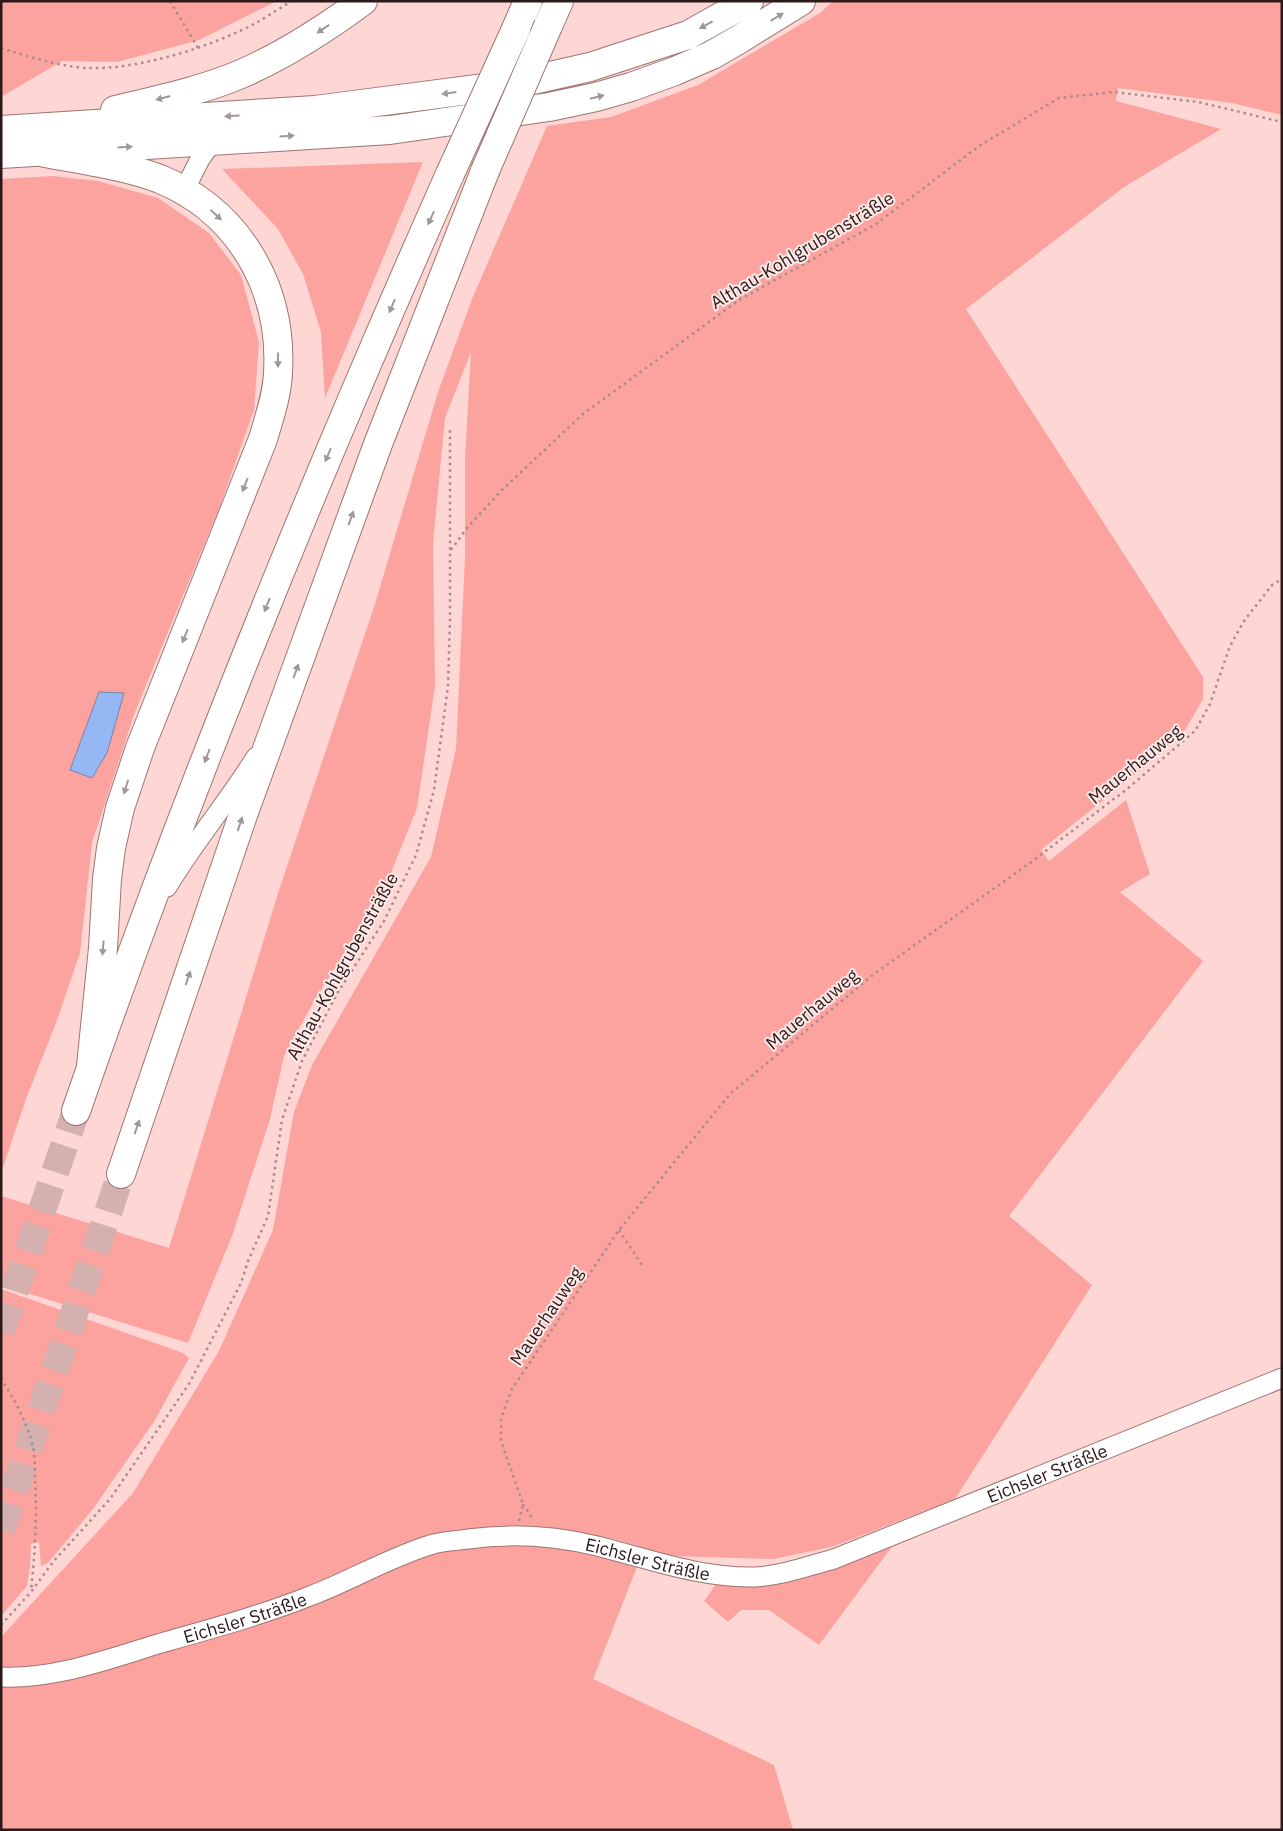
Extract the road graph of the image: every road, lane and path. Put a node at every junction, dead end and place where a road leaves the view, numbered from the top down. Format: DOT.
graph roads {
  1 [pos="170,1"];
  2 [pos="292,1"];
  3 [pos="363,1"];
  4 [pos="528,1"];
  5 [pos="559,1"];
  6 [pos="749,1"];
  7 [pos="801,1"];
  8 [pos="1,48"];
  9 [pos="198,48"];
  10 [pos="1282,122"];
  11 [pos="4,138"];
  12 [pos="213,141"];
  13 [pos="41,152"];
  14 [pos="184,192"];
  15 [pos="450,429"];
  16 [pos="450,552"];
  17 [pos="1282,578"];
  18 [pos="284,706"];
  19 [pos="140,931"];
  20 [pos="91,1066"];
  21 [pos="76,1111"];
  22 [pos="121,1174"];
  23 [pos="619,1230"];
  24 [pos="642,1265"];
  25 [pos="1,1378"];
  26 [pos="1282,1378"];
  27 [pos="511,1535"];
  28 [pos="31,1592"];
  29 [pos="1,1625"];
  30 [pos="1,1677"];
  1 -- 9 [label="path"];
  2 -- 9 [label="path"];
  3 -- 11 [label="highway, one-way"];
  4 -- 19 [label="highway, one-way, bridge"];
  18 -- 5 [label="highway, one-way, bridge"];
  6 -- 11 [label="highway, one-way"];
  12 -- 7 [label="highway, one-way"];
  8 -- 9 [label="path"];
  10 -- 16 [label="path, Althau-Kohlgrubensträßle"];
  11 -- 13 [label="highway"];
  13 -- 12 [label="highway, one-way"];
  12 -- 14 [label="street"];
  13 -- 14 [label="highway"];
  14 -- 20 [label="highway, one-way"];
  15 -- 16 [label="path, Althau-Kohlgrubensträßle"];
  16 -- 28 [label="path, Althau-Kohlgrubensträßle"];
  17 -- 23 [label="path, Mauerhauweg"];
  18 -- 19 [label="street"];
  22 -- 18 [label="highway, one-way"];
  19 -- 20 [label="highway"];
  20 -- 21 [label="highway"];
  23 -- 24 [label="path"];
  23 -- 27 [label="path, Mauerhauweg"];
  25 -- 28 [label="path"];
  26 -- 27 [label="street, Eichsler Sträßle"];
  27 -- 30 [label="street, Eichsler Sträßle"];
  28 -- 29 [label="path, Althau-Kohlgrubensträßle"];
}
